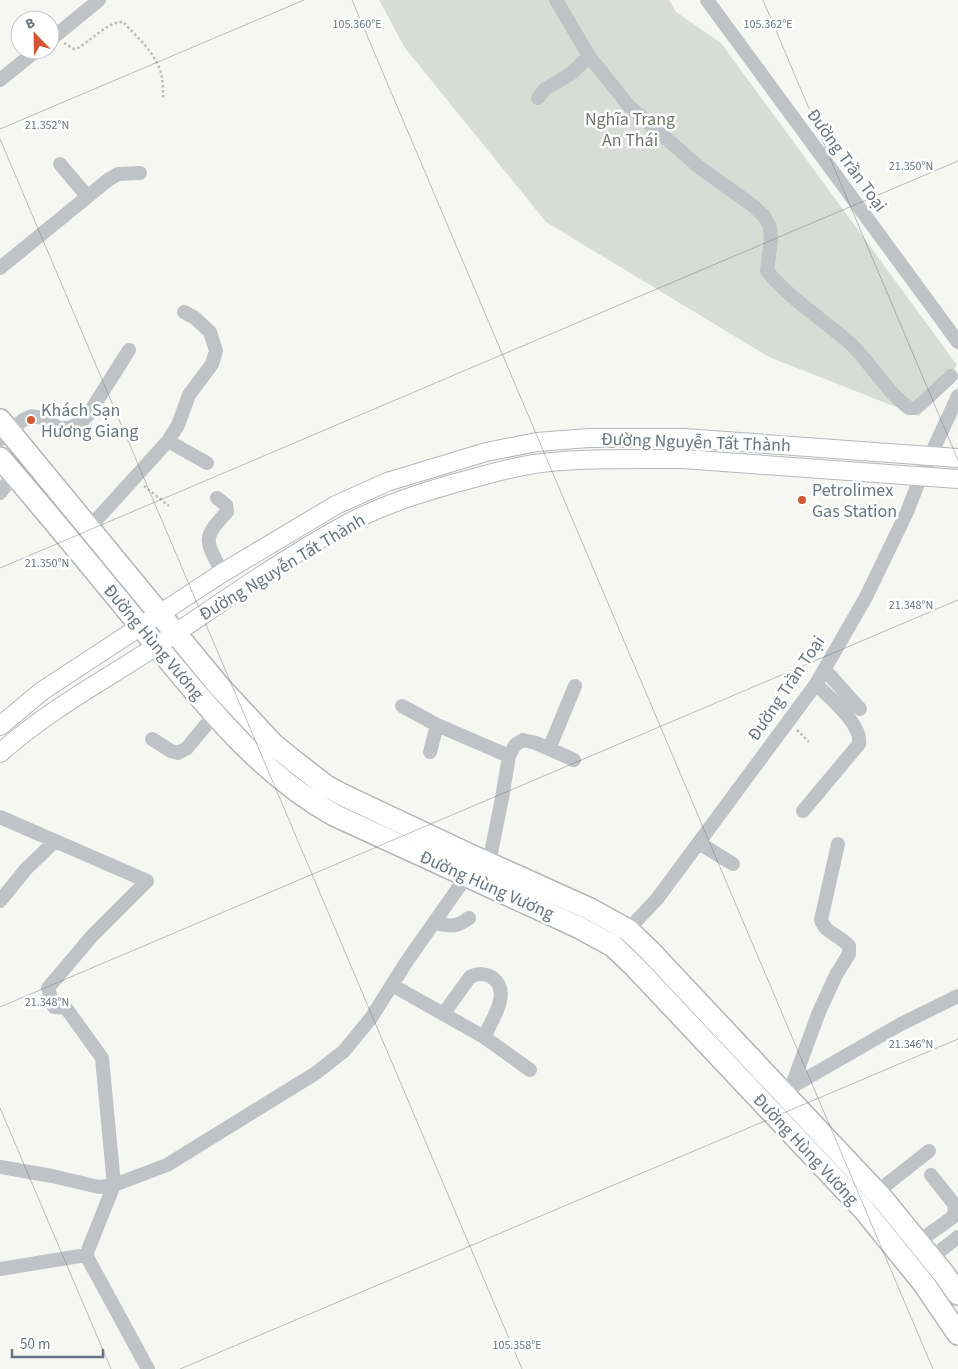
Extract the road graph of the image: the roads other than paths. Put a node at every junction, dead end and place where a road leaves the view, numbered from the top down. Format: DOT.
graph roads {
  1 [pos="99,0"];
  2 [pos="556,0"];
  3 [pos="707,0"];
  4 [pos="60,32"];
  5 [pos="589,56"];
  6 [pos="25,60"];
  7 [pos="0,80"];
  8 [pos="538,98"];
  9 [pos="60,164"];
  10 [pos="140,172"];
  11 [pos="87,196"];
  12 [pos="0,268"];
  13 [pos="184,312"];
  14 [pos="958,342"];
  15 [pos="129,350"];
  16 [pos="951,376"];
  17 [pos="958,396"];
  18 [pos="3,430"];
  19 [pos="168,441"];
  20 [pos="803,447"];
  21 [pos="930,456"];
  22 [pos="0,458"];
  23 [pos="958,458"];
  24 [pos="207,463"];
  25 [pos="802,468"];
  26 [pos="14,474"];
  27 [pos="921,476"];
  28 [pos="958,479"];
  29 [pos="0,493"];
  30 [pos="217,498"];
  31 [pos="89,528"];
  32 [pos="222,573"];
  33 [pos="159,613"];
  34 [pos="140,626"];
  35 [pos="176,633"];
  36 [pos="156,646"];
  37 [pos="825,670"];
  38 [pos="816,684"];
  39 [pos="574,686"];
  40 [pos="402,706"];
  41 [pos="860,709"];
  42 [pos="215,714"];
  43 [pos="437,725"];
  44 [pos="0,726"];
  45 [pos="152,739"];
  46 [pos="549,749"];
  47 [pos="430,752"];
  48 [pos="0,754"];
  49 [pos="509,756"];
  50 [pos="574,760"];
  51 [pos="803,811"];
  52 [pos="0,817"];
  53 [pos="55,841"];
  54 [pos="699,843"];
  55 [pos="838,844"];
  56 [pos="489,863"];
  57 [pos="733,864"];
  58 [pos="466,877"];
  59 [pos="0,901"];
  60 [pos="469,918"];
  61 [pos="435,923"];
  62 [pos="628,930"];
  63 [pos="613,946"];
  64 [pos="392,985"];
  65 [pos="958,996"];
  66 [pos="444,1013"];
  67 [pos="484,1037"];
  68 [pos="530,1070"];
  69 [pos="787,1090"];
  70 [pos="929,1151"];
  71 [pos="0,1168"];
  72 [pos="931,1175"];
  73 [pos="114,1185"];
  74 [pos="877,1192"];
  75 [pos="958,1237"];
  76 [pos="924,1250"];
  77 [pos="86,1254"];
  78 [pos="0,1269"];
  79 [pos="958,1294"];
  80 [pos="958,1334"];
  81 [pos="148,1369"];
  1 -- 4 [label="street"];
  2 -- 5 [label="street"];
  3 -- 14 [label="street, Đường Trần Toại"];
  5 -- 8 [label="street"];
  5 -- 16 [label="street"];
  6 -- 7 [label="street"];
  9 -- 11 [label="street"];
  10 -- 11 [label="street"];
  11 -- 12 [label="street"];
  13 -- 19 [label="street"];
  15 -- 18 [label="street"];
  17 -- 21 [label="street, Đường Trần Toại"];
  18 -- 31 [label="highway, Đường Hùng Vương"];
  19 -- 24 [label="street"];
  19 -- 31 [label="street"];
  20 -- 21 [label="main road, Đường Nguyễn Tất Thành"];
  20 -- 25 [label="main road"];
  20 -- 32 [label="main road, Đường Nguyễn Tất Thành"];
  21 -- 23 [label="main road, Đường Nguyễn Tất Thành"];
  21 -- 27 [label="street, Đường Trần Toại"];
  22 -- 26 [label="highway, Đường Hùng Vương"];
  25 -- 27 [label="main road, Đường Nguyễn Tất Thành"];
  25 -- 35 [label="main road, Đường Nguyễn Tất Thành"];
  26 -- 29 [label="street"];
  26 -- 34 [label="highway, Đường Hùng Vương"];
  27 -- 28 [label="main road, Đường Nguyễn Tất Thành"];
  27 -- 37 [label="street, Đường Trần Toại"];
  30 -- 32 [label="street"];
  31 -- 33 [label="highway, Đường Hùng Vương"];
  32 -- 33 [label="main road, Đường Nguyễn Tất Thành"];
  33 -- 34 [label="main road, Đường Nguyễn Tất Thành"];
  33 -- 35 [label="highway, Đường Hùng Vương"];
  34 -- 36 [label="highway, Đường Hùng Vương"];
  34 -- 44 [label="main road, Đường Nguyễn Tất Thành"];
  35 -- 36 [label="main road, Đường Nguyễn Tất Thành"];
  35 -- 56 [label="highway, Đường Hùng Vương"];
  36 -- 42 [label="highway, Đường Hùng Vương"];
  36 -- 48 [label="main road, Đường Nguyễn Tất Thành"];
  37 -- 38 [label="street, Đường Trần Toại"];
  37 -- 41 [label="street"];
  38 -- 51 [label="street"];
  38 -- 54 [label="street, Đường Trần Toại"];
  39 -- 46 [label="street"];
  40 -- 43 [label="street"];
  42 -- 45 [label="street"];
  42 -- 58 [label="highway, Đường Hùng Vương"];
  43 -- 47 [label="street"];
  43 -- 49 [label="street"];
  46 -- 49 [label="street"];
  46 -- 50 [label="street"];
  49 -- 56 [label="street"];
  52 -- 53 [label="street"];
  53 -- 59 [label="street"];
  53 -- 73 [label="street"];
  54 -- 57 [label="street"];
  54 -- 62 [label="street, Đường Trần Toại"];
  55 -- 69 [label="street"];
  56 -- 62 [label="highway, Đường Hùng Vương"];
  58 -- 61 [label="street"];
  58 -- 63 [label="highway, Đường Hùng Vương"];
  60 -- 61 [label="street"];
  61 -- 64 [label="street"];
  62 -- 63 [label="street, Đường Trần Toại"];
  62 -- 69 [label="highway, Đường Hùng Vương"];
  63 -- 80 [label="highway, Đường Hùng Vương"];
  64 -- 66 [label="street"];
  64 -- 73 [label="street"];
  65 -- 69 [label="street"];
  66 -- 67 [label="street"];
  66 -- 67 [label="street"];
  67 -- 68 [label="street"];
  69 -- 74 [label="highway, Đường Hùng Vương"];
  70 -- 74 [label="street"];
  71 -- 73 [label="street"];
  72 -- 76 [label="street"];
  73 -- 77 [label="street"];
  74 -- 76 [label="highway, Đường Hùng Vương"];
  75 -- 76 [label="street"];
  76 -- 79 [label="highway, Đường Hùng Vương"];
  77 -- 78 [label="street"];
  77 -- 81 [label="street"];
}
